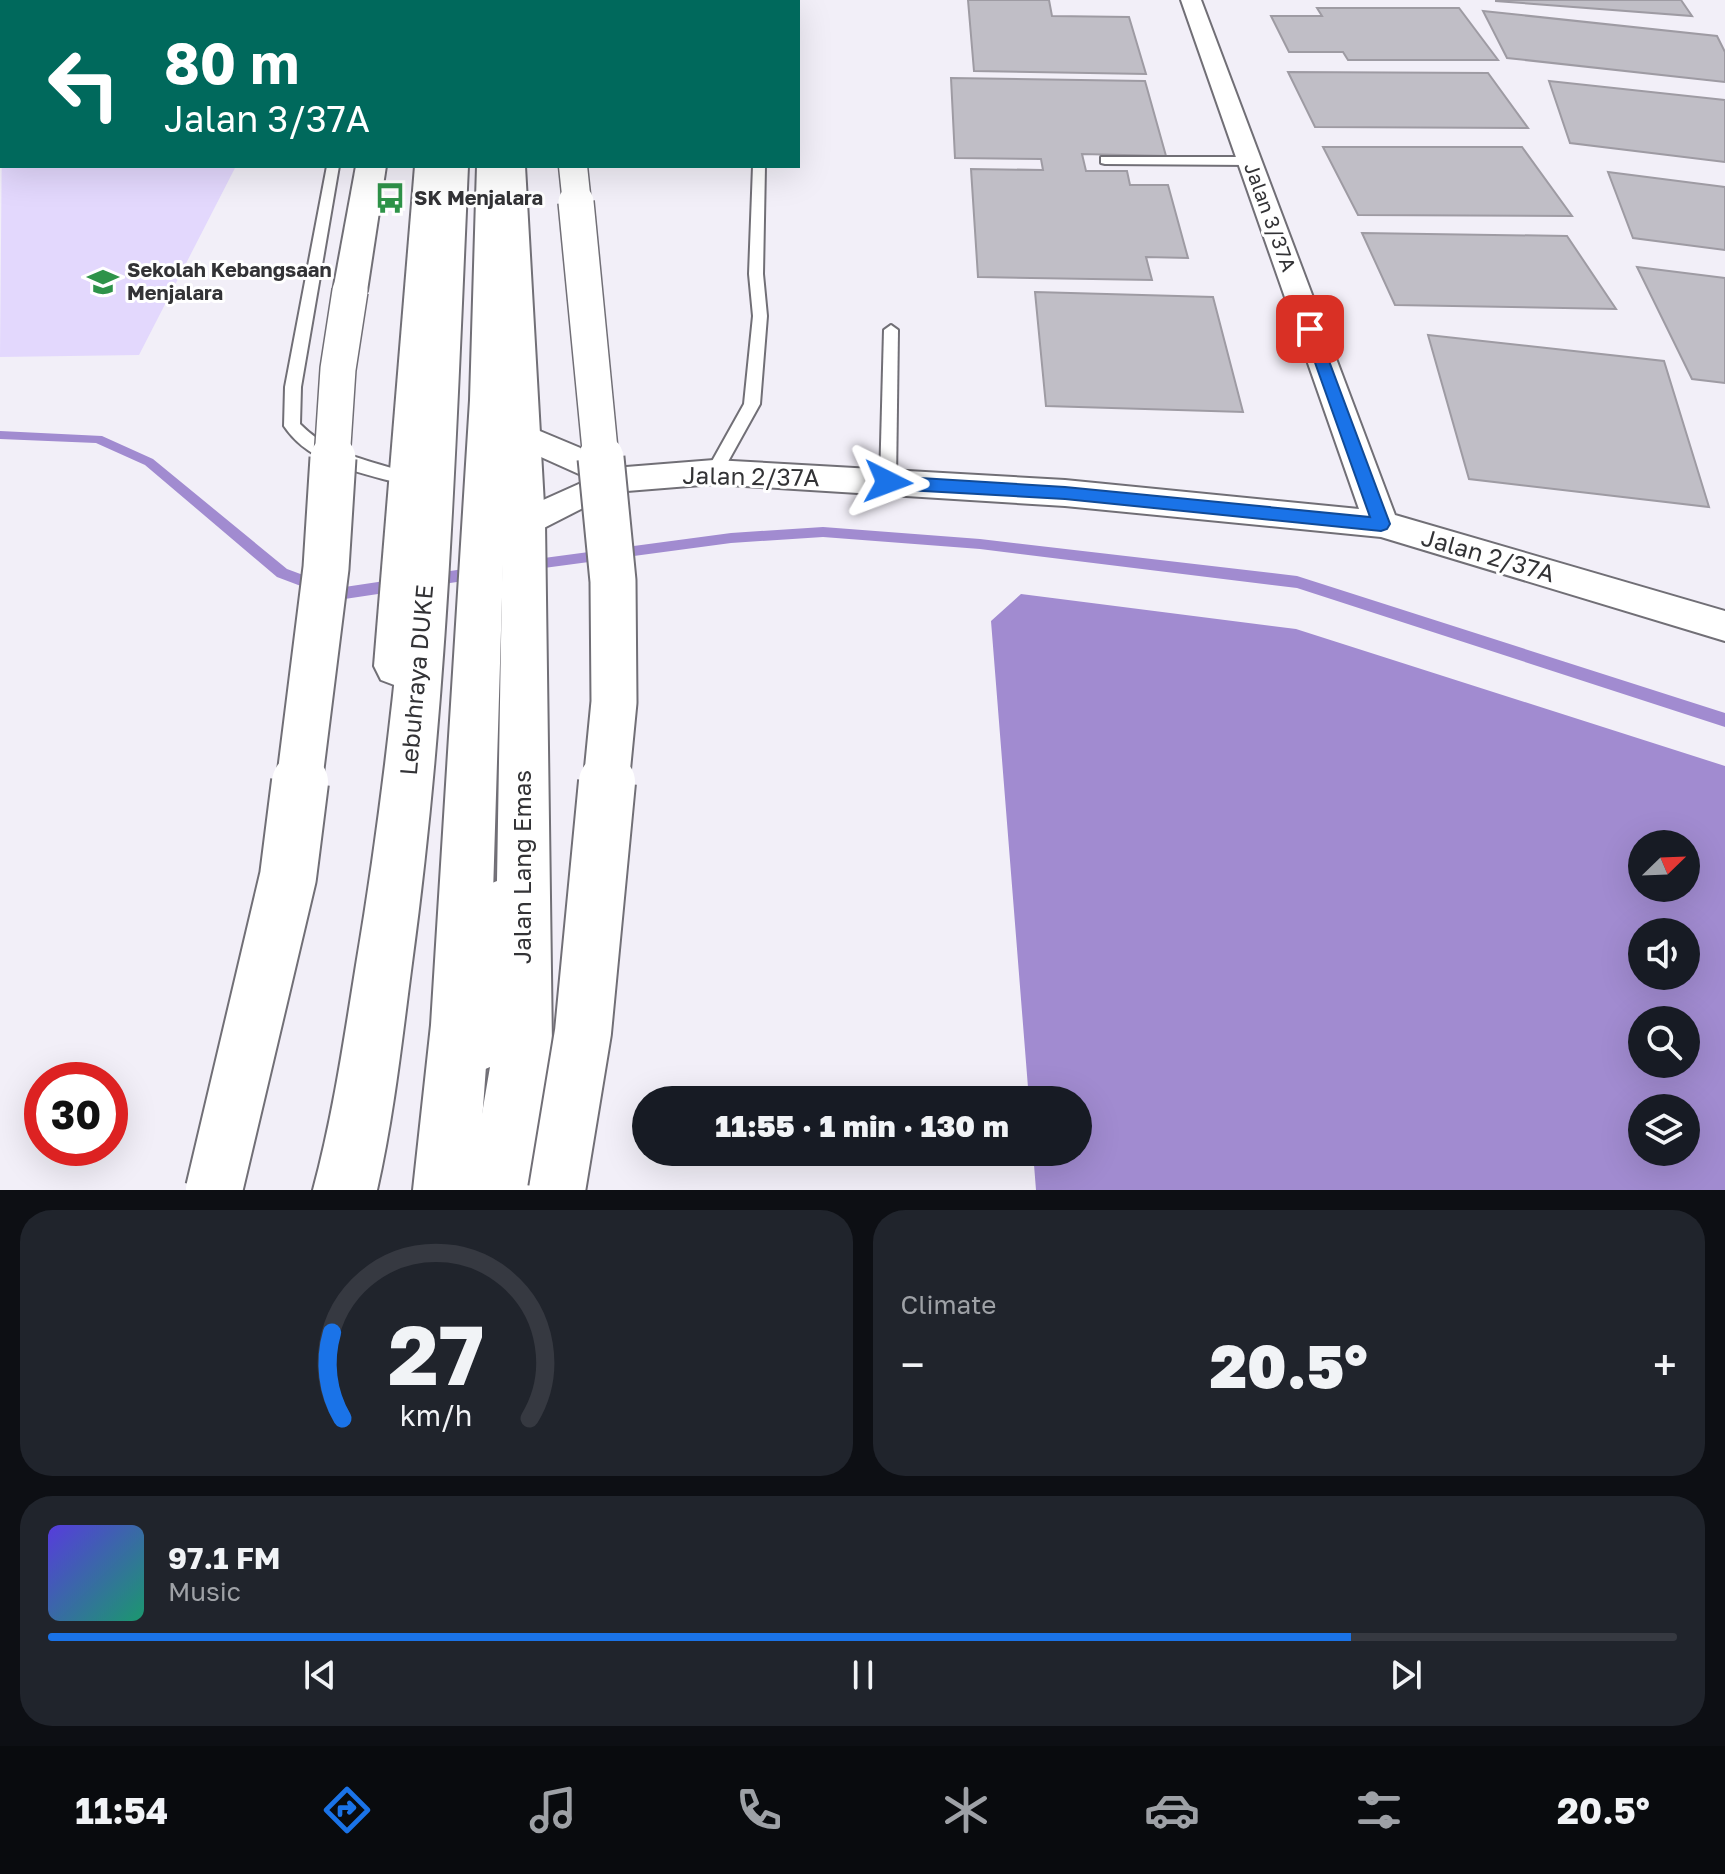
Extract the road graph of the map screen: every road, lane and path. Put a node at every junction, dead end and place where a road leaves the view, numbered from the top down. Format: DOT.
graph roads {
  1 [pos="1191,0"];
  2 [pos="1105,160"];
  3 [pos="1249,161"];
  4 [pos="333,168"];
  5 [pos="371,168"];
  6 [pos="430,168"];
  7 [pos="453,168"];
  8 [pos="492,168"];
  9 [pos="510,168"];
  10 [pos="573,168"];
  11 [pos="759,168"];
  12 [pos="891,330"];
  13 [pos="523,436"];
  14 [pos="714,472"];
  15 [pos="624,479"];
  16 [pos="409,480"];
  17 [pos="888,482"];
  18 [pos="1381,524"];
  19 [pos="524,533"];
  20 [pos="1725,626"];
  21 [pos="523,734"];
  22 [pos="214,1190"];
  23 [pos="316,1190"];
  24 [pos="345,1190"];
  25 [pos="445,1190"];
  26 [pos="460,1190"];
  27 [pos="501,1190"];
  28 [pos="557,1190"];
  1 -- 3 [label="street, Jalan 3/37A"];
  2 -- 3 [label="lane"];
  3 -- 18 [label="street, Jalan 3/37A"];
  4 -- 16 [label="lane"];
  5 -- 22 [label="main road, bridge"];
  6 -- 16 [label="main road"];
  7 -- 24 [label="main road, Lebuhraya DUKE"];
  8 -- 25 [label="main road"];
  9 -- 13 [label="main road, Jalan Lang Emas"];
  10 -- 28 [label="main road, bridge"];
  11 -- 14 [label="lane"];
  12 -- 17 [label="lane"];
  13 -- 15 [label="street, Jalan 2/37A"];
  13 -- 19 [label="main road, Jalan Lang Emas"];
  14 -- 15 [label="street, Jalan 2/37A"];
  14 -- 17 [label="street, Jalan 2/37A"];
  15 -- 19 [label="street, Jalan 2/37A"];
  16 -- 23 [label="main road"];
  17 -- 18 [label="street, Jalan 2/37A"];
  18 -- 20 [label="street, Jalan 2/37A"];
  19 -- 21 [label="main road, Jalan Lang Emas"];
  21 -- 26 [label="main road"];
  21 -- 27 [label="main road, Jalan Lang Emas"];
}
